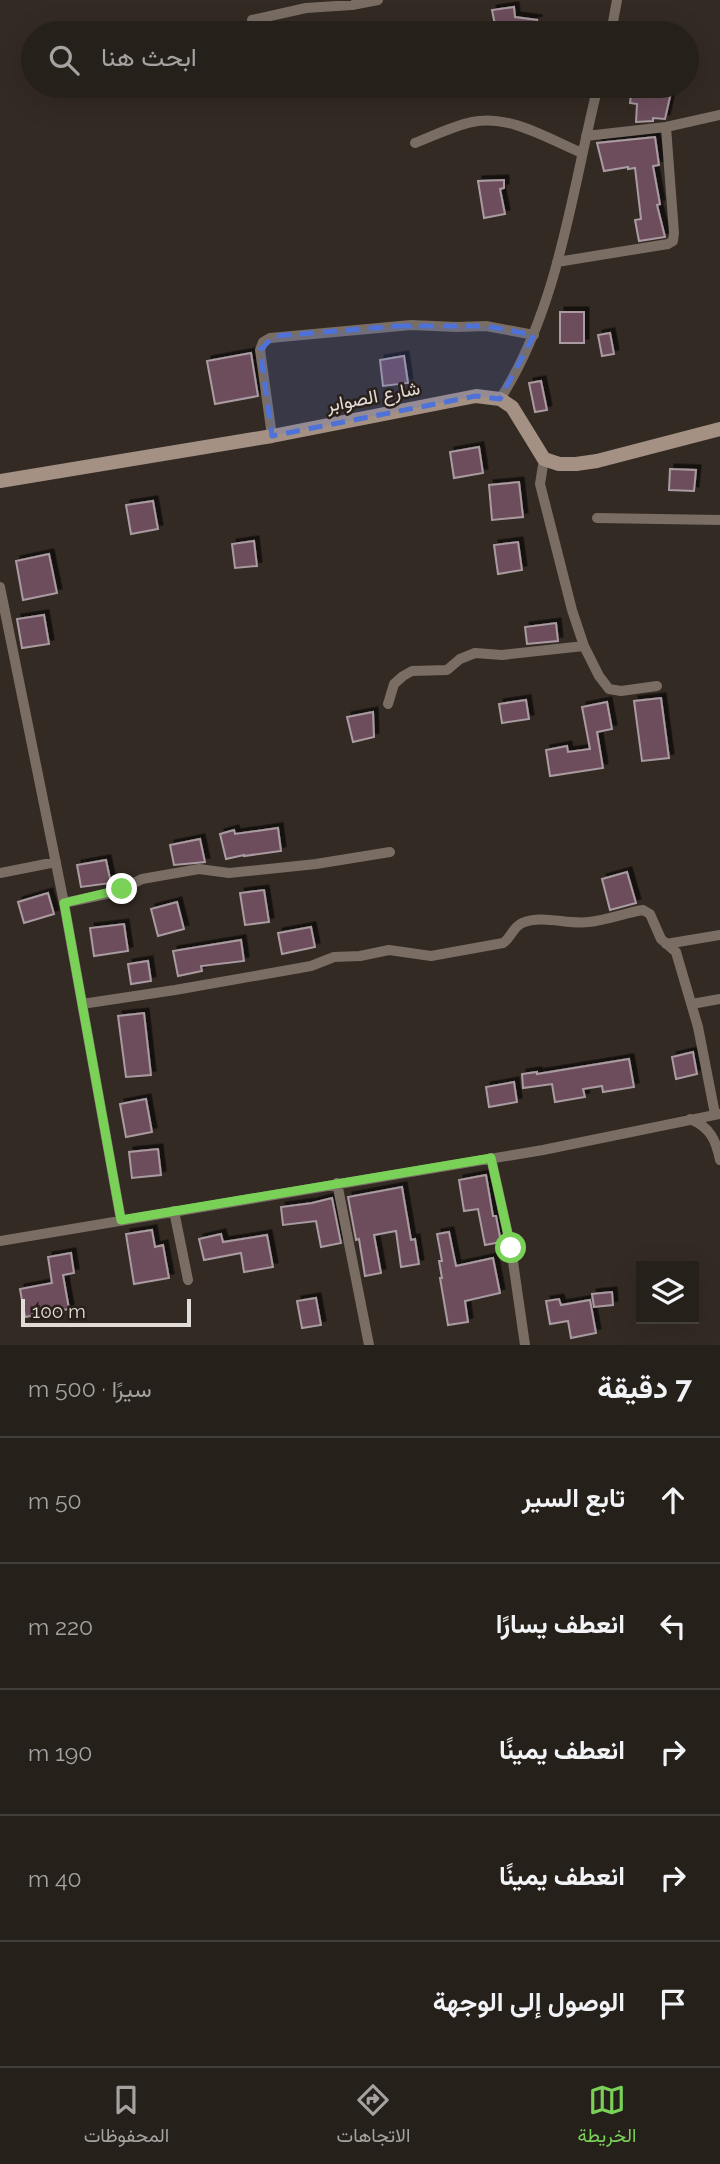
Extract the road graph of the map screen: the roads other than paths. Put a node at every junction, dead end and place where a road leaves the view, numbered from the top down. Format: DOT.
graph roads {
  1 [pos="378,0"];
  2 [pos="617,0"];
  3 [pos="253,20"];
  4 [pos="613,21"];
  5 [pos="595,98"];
  6 [pos="720,115"];
  7 [pos="666,127"];
  8 [pos="586,136"];
  9 [pos="415,143"];
  10 [pos="582,153"];
  11 [pos="557,262"];
  12 [pos="534,335"];
  13 [pos="500,399"];
  14 [pos="720,429"];
  15 [pos="272,436"];
  16 [pos="544,459"];
  17 [pos="0,481"];
  18 [pos="597,517"];
  19 [pos="720,520"];
  20 [pos="0,587"];
  21 [pos="584,646"];
  22 [pos="657,686"];
  23 [pos="388,704"];
  24 [pos="390,852"];
  25 [pos="56,862"];
  26 [pos="0,873"];
  27 [pos="64,903"];
  28 [pos="720,934"];
  29 [pos="666,944"];
  30 [pos="720,999"];
  31 [pos="82,1004"];
  32 [pos="692,1004"];
  33 [pos="718,1114"];
  34 [pos="690,1119"];
  35 [pos="491,1158"];
  36 [pos="720,1160"];
  37 [pos="337,1183"];
  38 [pos="174,1211"];
  39 [pos="121,1220"];
  40 [pos="0,1241"];
  41 [pos="188,1280"];
  42 [pos="369,1345"];
  43 [pos="525,1345"];
  1 -- 3 [label="street"];
  2 -- 4 [label="street"];
  5 -- 8 [label="street"];
  6 -- 7 [label="street"];
  7 -- 8 [label="street"];
  7 -- 11 [label="street"];
  8 -- 10 [label="street"];
  9 -- 10 [label="street"];
  10 -- 11 [label="street"];
  11 -- 12 [label="street"];
  12 -- 13 [label="street"];
  12 -- 15 [label="street"];
  13 -- 15 [label="street, شارع الصوابر"];
  13 -- 16 [label="street"];
  14 -- 16 [label="street"];
  15 -- 17 [label="street, شارع الصوابر"];
  16 -- 21 [label="street"];
  18 -- 19 [label="street"];
  20 -- 25 [label="street"];
  21 -- 22 [label="street"];
  21 -- 23 [label="street"];
  24 -- 27 [label="street"];
  25 -- 26 [label="street"];
  25 -- 27 [label="street"];
  27 -- 31 [label="street"];
  28 -- 29 [label="street"];
  29 -- 31 [label="street"];
  29 -- 32 [label="street"];
  30 -- 32 [label="street"];
  31 -- 39 [label="street"];
  32 -- 33 [label="street"];
  33 -- 34 [label="street"];
  34 -- 35 [label="street"];
  34 -- 36 [label="street"];
  35 -- 37 [label="street"];
  35 -- 43 [label="street"];
  37 -- 38 [label="street"];
  37 -- 42 [label="street"];
  38 -- 39 [label="street"];
  38 -- 41 [label="street"];
  39 -- 40 [label="street"];
}
